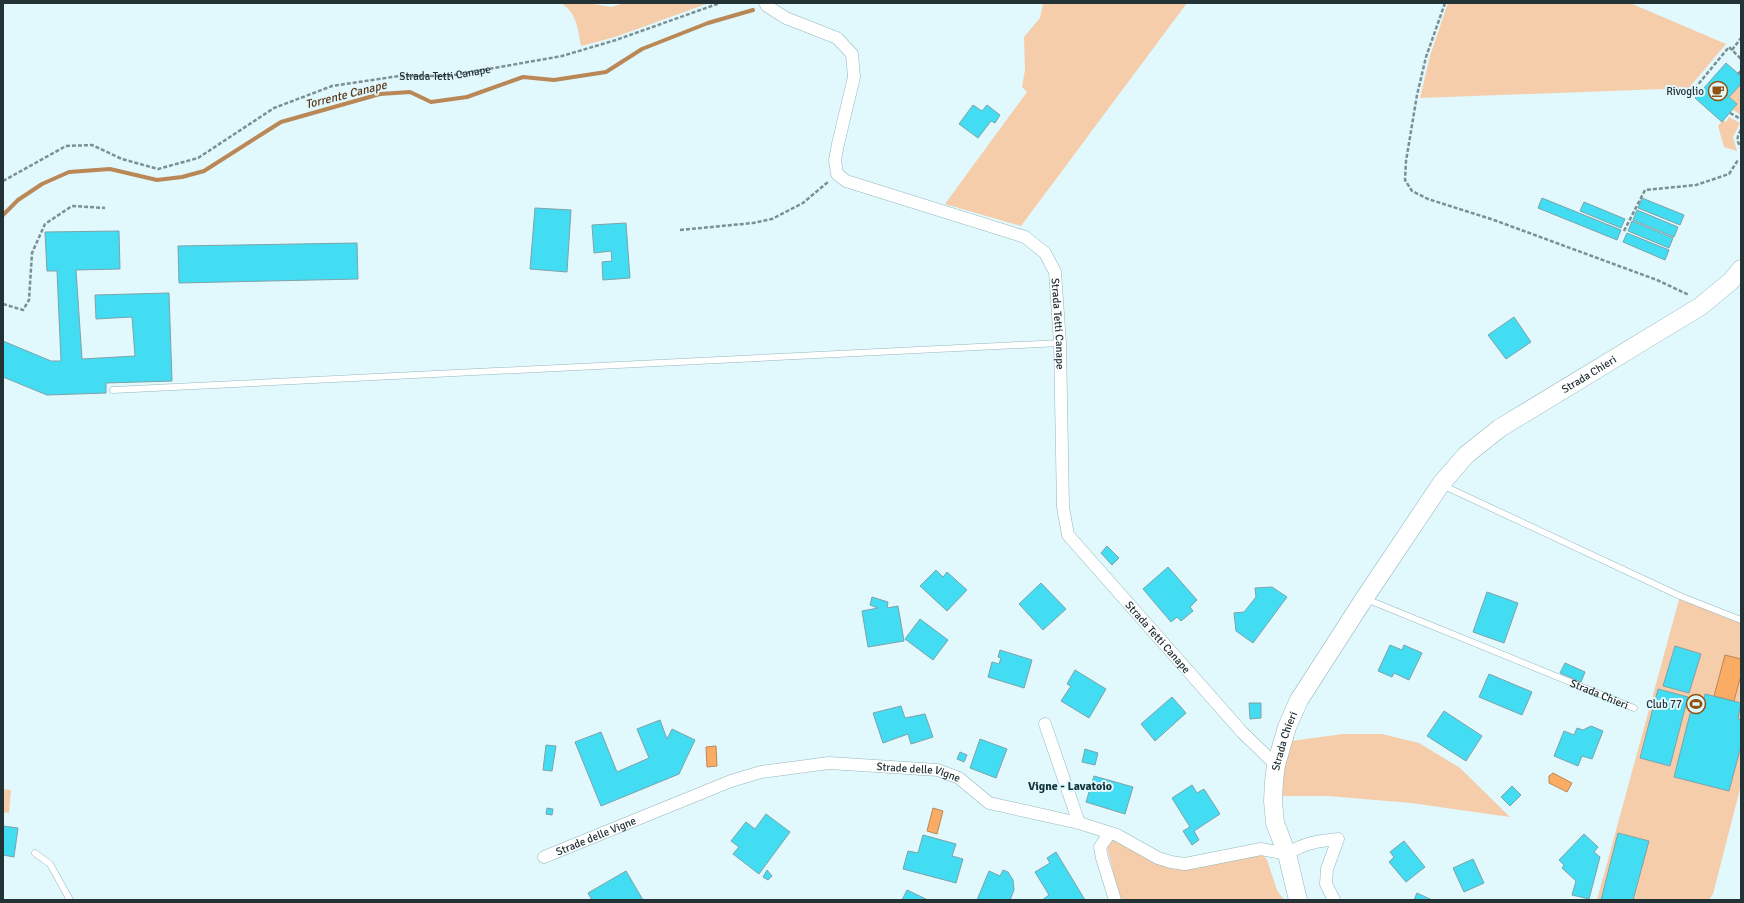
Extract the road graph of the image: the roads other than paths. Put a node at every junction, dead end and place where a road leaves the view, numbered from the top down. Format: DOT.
graph roads {
  1 [pos="766,5"];
  2 [pos="1741,269"];
  3 [pos="1060,343"];
  4 [pos="113,390"];
  5 [pos="1441,484"];
  6 [pos="1364,599"];
  7 [pos="1741,620"];
  8 [pos="1634,708"];
  9 [pos="1045,724"];
  10 [pos="1276,765"];
  11 [pos="1079,823"];
  12 [pos="1110,833"];
  13 [pos="35,853"];
  14 [pos="1287,854"];
  15 [pos="544,857"];
  16 [pos="70,900"];
  17 [pos="1115,900"];
  18 [pos="1298,900"];
  19 [pos="1334,900"];
  1 -- 3 [label="street, Strada Tetti Canape"];
  2 -- 5 [label="main road, Strada Chieri"];
  3 -- 4 [label="lane"];
  3 -- 10 [label="street, Strada Tetti Canape"];
  5 -- 6 [label="main road, Strada Chieri"];
  5 -- 7 [label="lane"];
  6 -- 8 [label="lane, Strada Chieri"];
  6 -- 10 [label="main road, Strada Chieri"];
  9 -- 11 [label="street"];
  10 -- 14 [label="main road, Strada Chieri"];
  11 -- 12 [label="street, Strade delle Vigne"];
  11 -- 15 [label="street, Strade delle Vigne"];
  12 -- 14 [label="street, Strade delle Vigne"];
  12 -- 17 [label="street"];
  13 -- 16 [label="lane"];
  14 -- 18 [label="main road, Strada Chieri"];
  14 -- 19 [label="street"];
}
